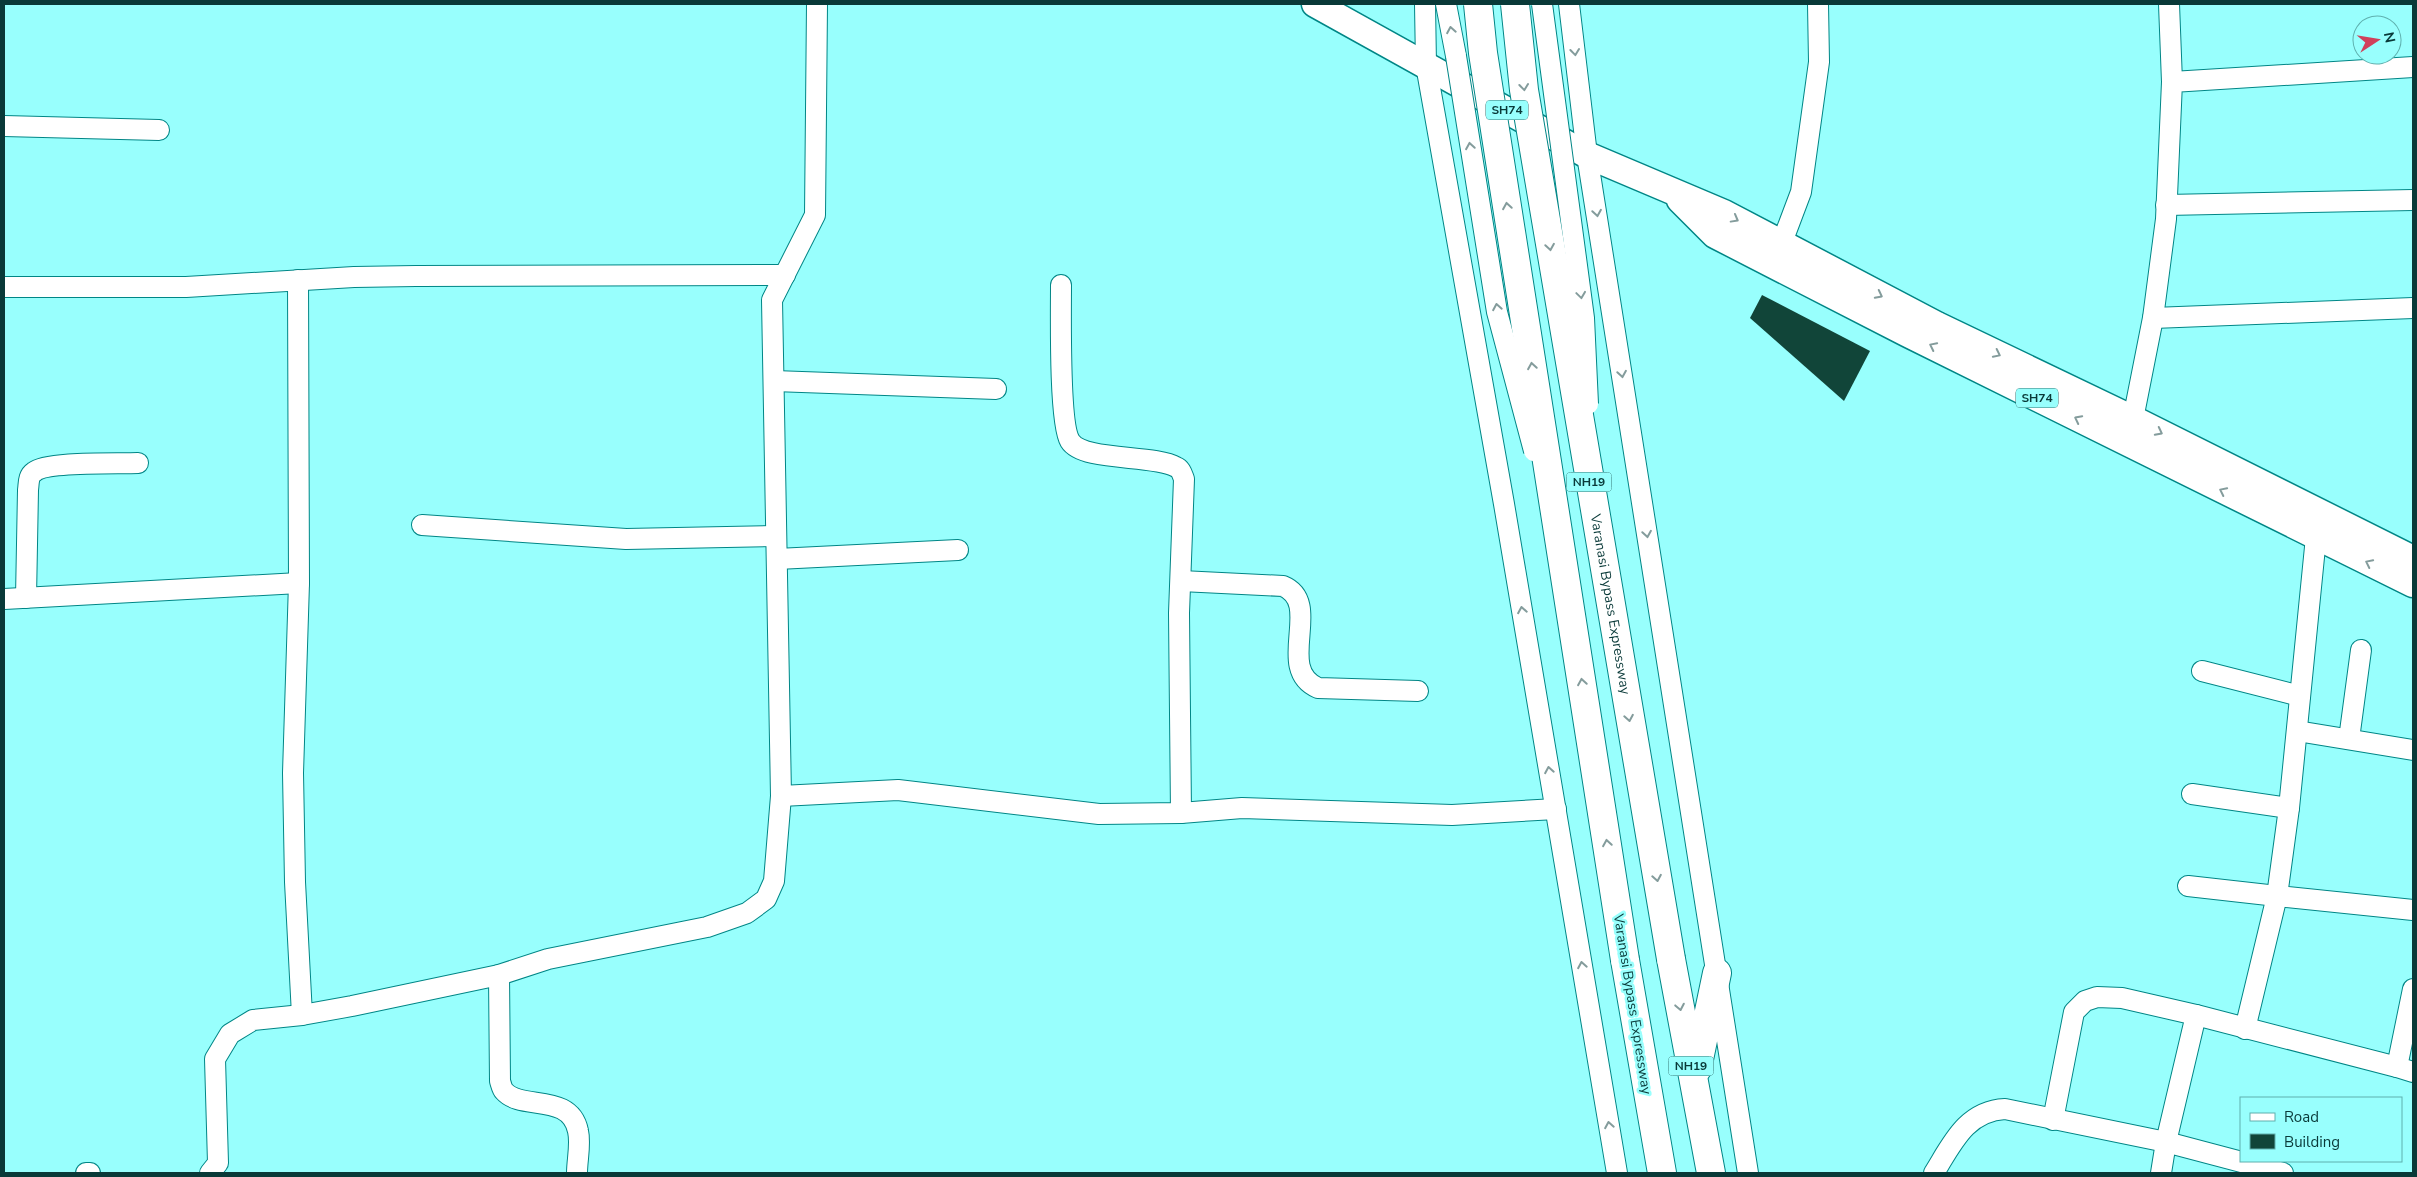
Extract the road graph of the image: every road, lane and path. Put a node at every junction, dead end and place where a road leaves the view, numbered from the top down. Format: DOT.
graph roads {
  1 [pos="817,4"];
  2 [pos="1315,4"];
  3 [pos="1425,4"];
  4 [pos="1446,4"];
  5 [pos="1478,4"];
  6 [pos="1515,4"];
  7 [pos="1542,4"];
  8 [pos="1569,4"];
  9 [pos="1818,4"];
  10 [pos="2169,4"];
  11 [pos="1426,65"];
  12 [pos="2413,67"];
  13 [pos="2172,82"];
  14 [pos="4,126"];
  15 [pos="158,130"];
  16 [pos="1588,155"];
  17 [pos="1674,194"];
  18 [pos="2413,200"];
  19 [pos="2166,205"];
  20 [pos="1781,245"];
  21 [pos="785,275"];
  22 [pos="298,280"];
  23 [pos="1061,284"];
  24 [pos="4,286"];
  25 [pos="2413,308"];
  26 [pos="2153,318"];
  27 [pos="774,381"];
  28 [pos="996,389"];
  29 [pos="2133,419"];
  30 [pos="138,463"];
  31 [pos="1593,505"];
  32 [pos="422,526"];
  33 [pos="776,536"];
  34 [pos="2316,537"];
  35 [pos="958,550"];
  36 [pos="1562,557"];
  37 [pos="776,559"];
  38 [pos="2413,559"];
  39 [pos="1181,581"];
  40 [pos="298,582"];
  41 [pos="2413,584"];
  42 [pos="26,598"];
  43 [pos="4,599"];
  44 [pos="2361,650"];
  45 [pos="2202,671"];
  46 [pos="1418,691"];
  47 [pos="2300,696"];
  48 [pos="2297,730"];
  49 [pos="2348,739"];
  50 [pos="2413,750"];
  51 [pos="2192,794"];
  52 [pos="781,796"];
  53 [pos="2289,808"];
  54 [pos="1556,809"];
  55 [pos="1181,813"];
  56 [pos="2188,886"];
  57 [pos="2277,896"];
  58 [pos="2413,910"];
  59 [pos="1717,973"];
  60 [pos="499,976"];
  61 [pos="2413,989"];
  62 [pos="302,1015"];
  63 [pos="2196,1015"];
  64 [pos="2245,1029"];
  65 [pos="2405,1069"];
  66 [pos="1694,1082"];
  67 [pos="2052,1120"];
  68 [pos="2166,1142"];
  69 [pos="2240,1162"];
  70 [pos="2241,1162"];
  71 [pos="86,1173"];
  72 [pos="90,1173"];
  73 [pos="210,1173"];
  74 [pos="577,1173"];
  75 [pos="1617,1173"];
  76 [pos="1662,1173"];
  77 [pos="1711,1173"];
  78 [pos="1748,1173"];
  79 [pos="1934,1173"];
  80 [pos="2161,1173"];
  81 [pos="2283,1173"];
  1 -- 21 [label="street"];
  2 -- 11 [label="main road, SH74"];
  3 -- 11 [label="street"];
  36 -- 4 [label="street, one-way, bridge"];
  36 -- 5 [label="highway, Varanasi Bypass Expressway / NH19, one-way, bridge"];
  6 -- 31 [label="highway, Varanasi Bypass Expressway / NH19, one-way, bridge"];
  7 -- 31 [label="street, one-way, bridge"];
  8 -- 16 [label="street, one-way"];
  9 -- 20 [label="street"];
  10 -- 13 [label="street"];
  11 -- 16 [label="main road, SH74"];
  54 -- 11 [label="street, one-way"];
  12 -- 13 [label="street"];
  13 -- 19 [label="street"];
  14 -- 15 [label="street"];
  16 -- 17 [label="main road, SH74"];
  16 -- 59 [label="street, one-way"];
  17 -- 20 [label="main road, SH74, one-way"];
  34 -- 17 [label="main road, SH74, one-way"];
  18 -- 19 [label="street"];
  19 -- 26 [label="street"];
  20 -- 29 [label="main road, SH74, one-way"];
  21 -- 22 [label="street"];
  21 -- 27 [label="street"];
  22 -- 24 [label="street"];
  22 -- 40 [label="street"];
  23 -- 39 [label="street"];
  25 -- 26 [label="street"];
  26 -- 29 [label="street"];
  27 -- 28 [label="street"];
  27 -- 33 [label="street"];
  29 -- 38 [label="main road, SH74, one-way"];
  30 -- 42 [label="street"];
  31 -- 66 [label="highway, Varanasi Bypass Expressway / NH19, one-way, bridge"];
  32 -- 33 [label="street"];
  33 -- 37 [label="street"];
  41 -- 34 [label="main road, SH74, one-way"];
  34 -- 47 [label="street"];
  35 -- 37 [label="street"];
  76 -- 36 [label="highway, Varanasi Bypass Expressway / NH19, one-way, bridge"];
  37 -- 52 [label="street"];
  39 -- 46 [label="street"];
  39 -- 55 [label="street"];
  40 -- 42 [label="street"];
  40 -- 62 [label="street"];
  42 -- 43 [label="street"];
  44 -- 49 [label="street"];
  45 -- 47 [label="street"];
  47 -- 48 [label="street"];
  48 -- 49 [label="street"];
  48 -- 53 [label="street"];
  49 -- 50 [label="street"];
  51 -- 53 [label="street"];
  52 -- 55 [label="street"];
  52 -- 60 [label="street"];
  53 -- 57 [label="street"];
  54 -- 55 [label="street"];
  75 -- 54 [label="street, one-way"];
  56 -- 57 [label="street"];
  57 -- 58 [label="street"];
  57 -- 64 [label="street"];
  59 -- 66 [label="highway"];
  59 -- 78 [label="street"];
  60 -- 62 [label="street"];
  60 -- 74 [label="street"];
  61 -- 65 [label="street"];
  62 -- 73 [label="street"];
  63 -- 64 [label="street"];
  63 -- 67 [label="street"];
  63 -- 68 [label="street"];
  64 -- 65 [label="street"];
  66 -- 77 [label="highway, Varanasi Bypass Expressway / NH19"];
  67 -- 68 [label="street"];
  67 -- 79 [label="street"];
  68 -- 69 [label="street"];
  68 -- 80 [label="street"];
  70 -- 81 [label="street"];
  71 -- 72 [label="street"];
}
